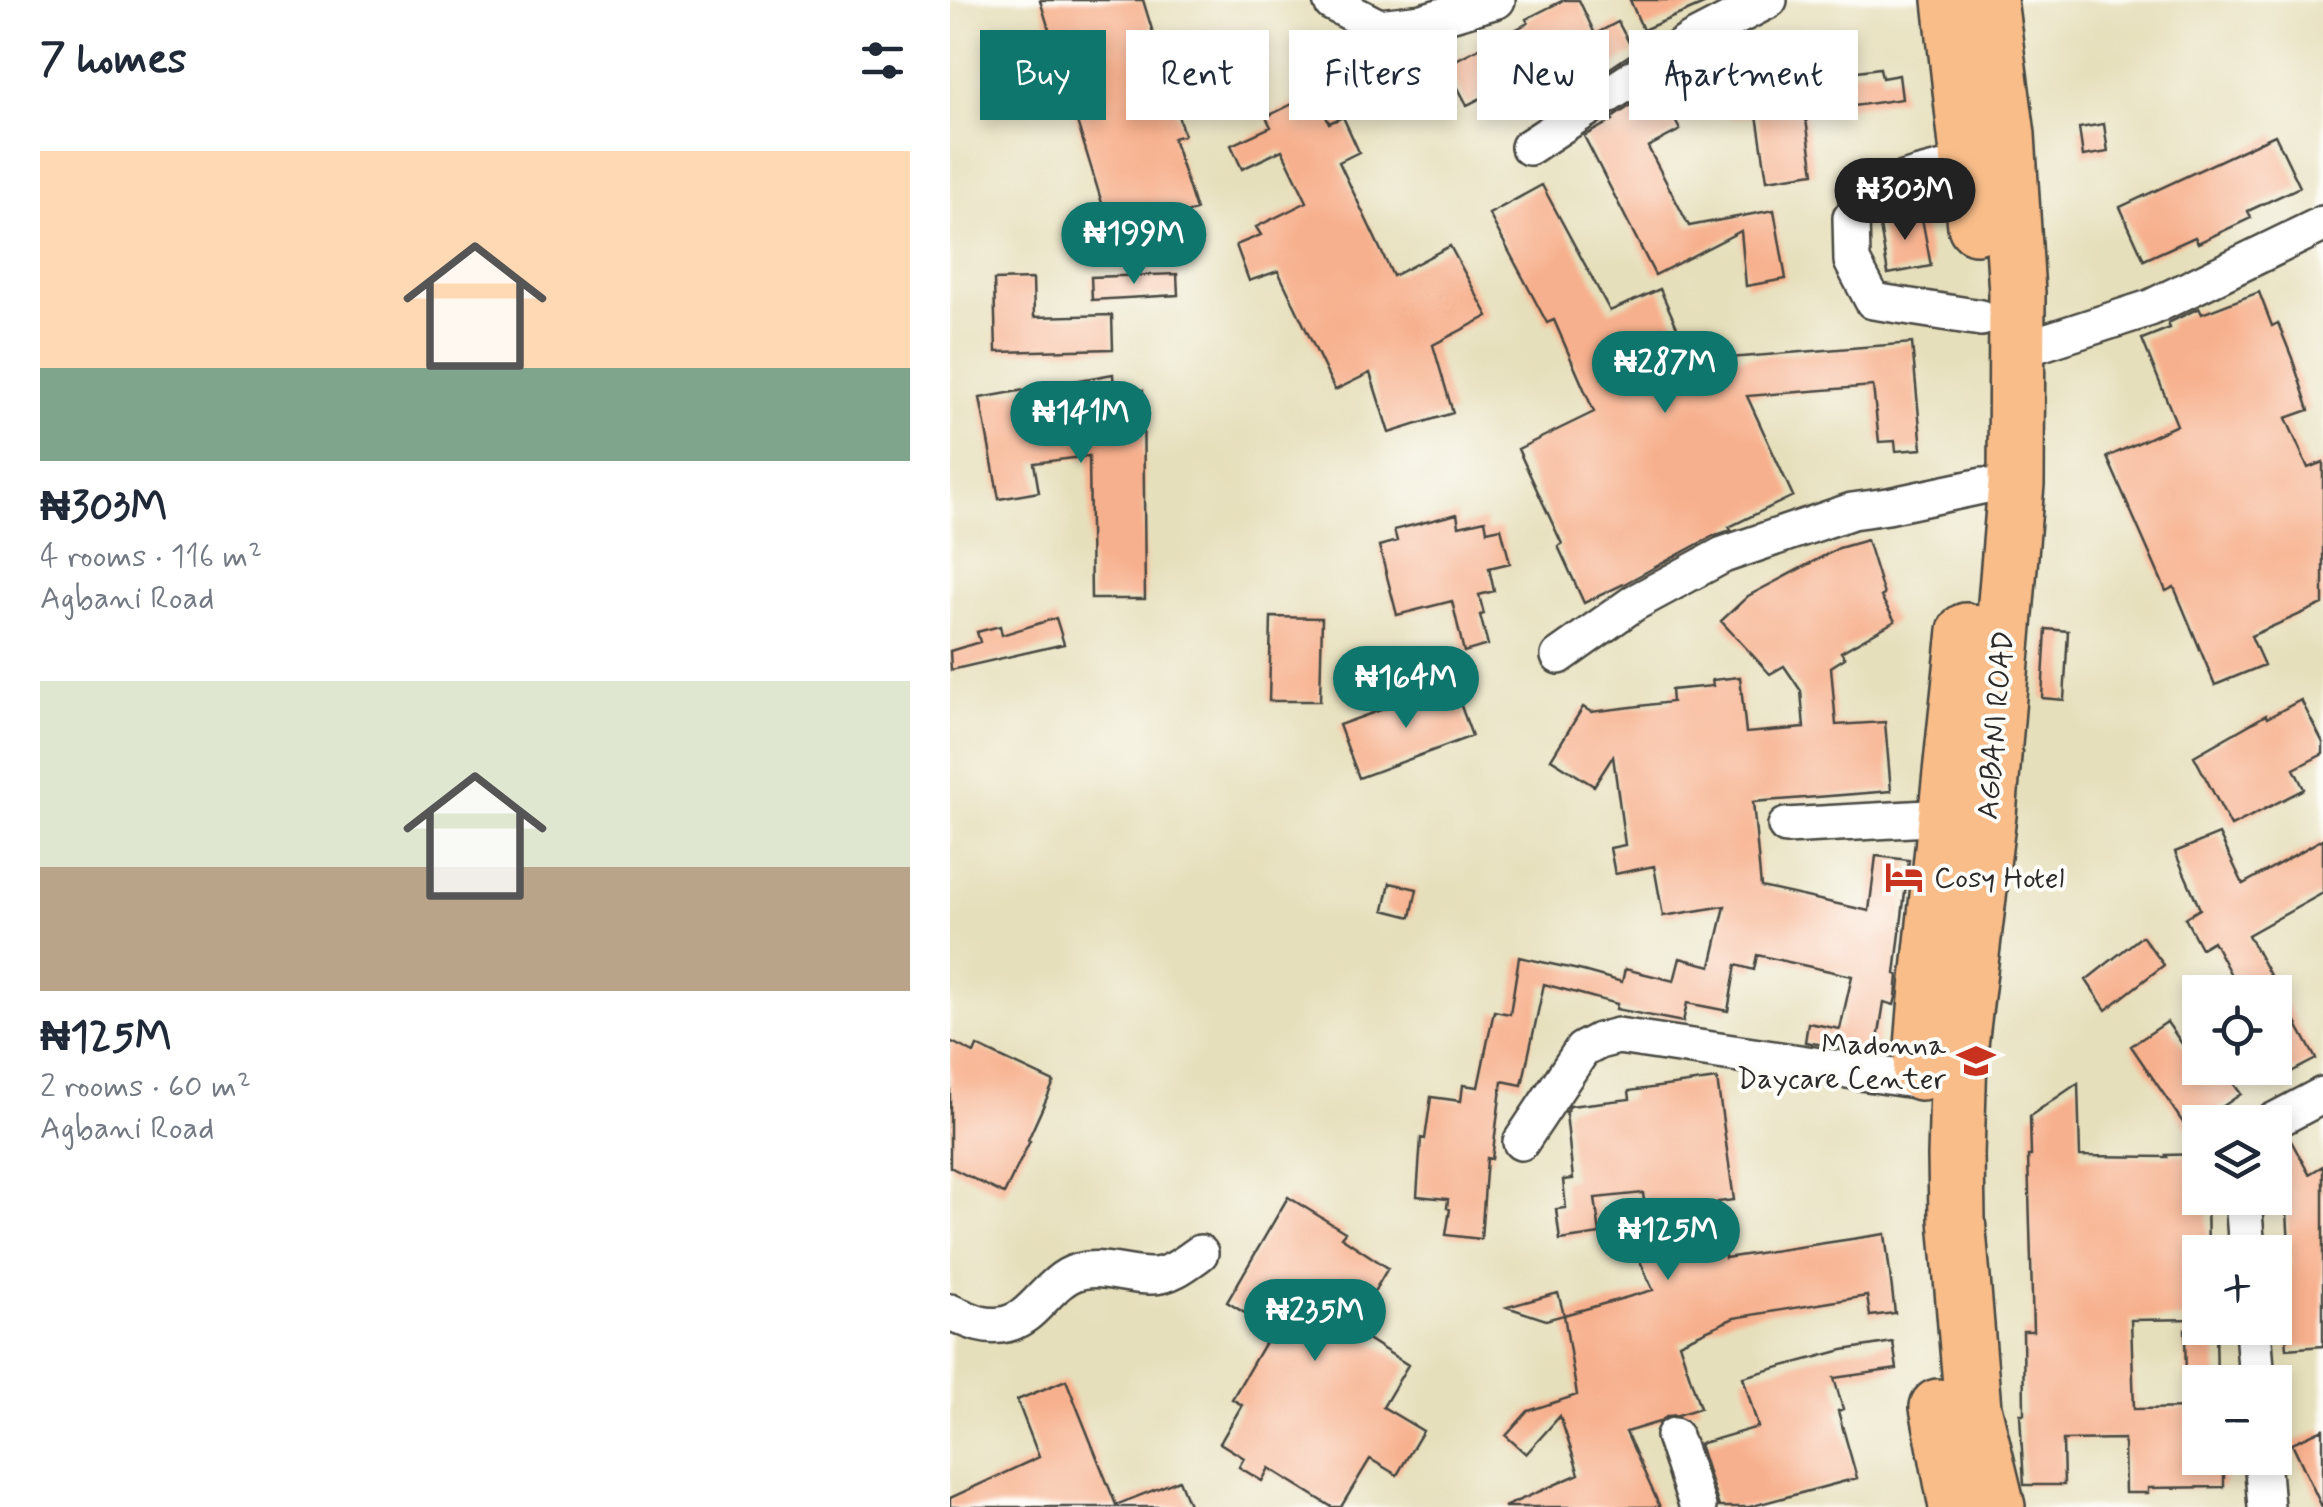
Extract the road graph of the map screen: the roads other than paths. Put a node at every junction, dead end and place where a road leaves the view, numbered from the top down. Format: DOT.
graph roads {
  1 [pos="1331,0"];
  2 [pos="1496,0"];
  3 [pos="1769,0"];
  4 [pos="1951,0"];
  5 [pos="1990,0"];
  6 [pos="1529,147"];
  7 [pos="1971,162"];
  8 [pos="2323,224"];
  9 [pos="1999,335"];
  10 [pos="1982,486"];
  11 [pos="1560,656"];
  12 [pos="1946,818"];
  13 [pos="1786,826"];
  14 [pos="1921,1081"];
  15 [pos="2323,1095"];
  16 [pos="2292,1111"];
  17 [pos="1521,1142"];
  18 [pos="1200,1253"];
  19 [pos="950,1312"];
  20 [pos="1674,1436"];
  21 [pos="2263,1475"];
  22 [pos="1698,1507"];
  23 [pos="1957,1507"];
  24 [pos="1997,1507"];
  25 [pos="2266,1507"];
  1 -- 2 [label="street"];
  3 -- 6 [label="street"];
  4 -- 7 [label="main road, AGBANI ROAD"];
  5 -- 9 [label="main road, AGBANI ROAD"];
  7 -- 9 [label="main road, AGBANI ROAD"];
  7 -- 9 [label="street"];
  8 -- 9 [label="street"];
  9 -- 10 [label="main road, AGBANI ROAD"];
  9 -- 24 [label="main road, AGBANI ROAD"];
  10 -- 11 [label="street"];
  10 -- 12 [label="main road, AGBANI ROAD"];
  12 -- 13 [label="street"];
  12 -- 14 [label="main road, AGBANI ROAD"];
  14 -- 17 [label="street"];
  14 -- 23 [label="main road, AGBANI ROAD"];
  15 -- 16 [label="street"];
  18 -- 19 [label="street"];
  20 -- 22 [label="street"];
  21 -- 25 [label="street"];
}
